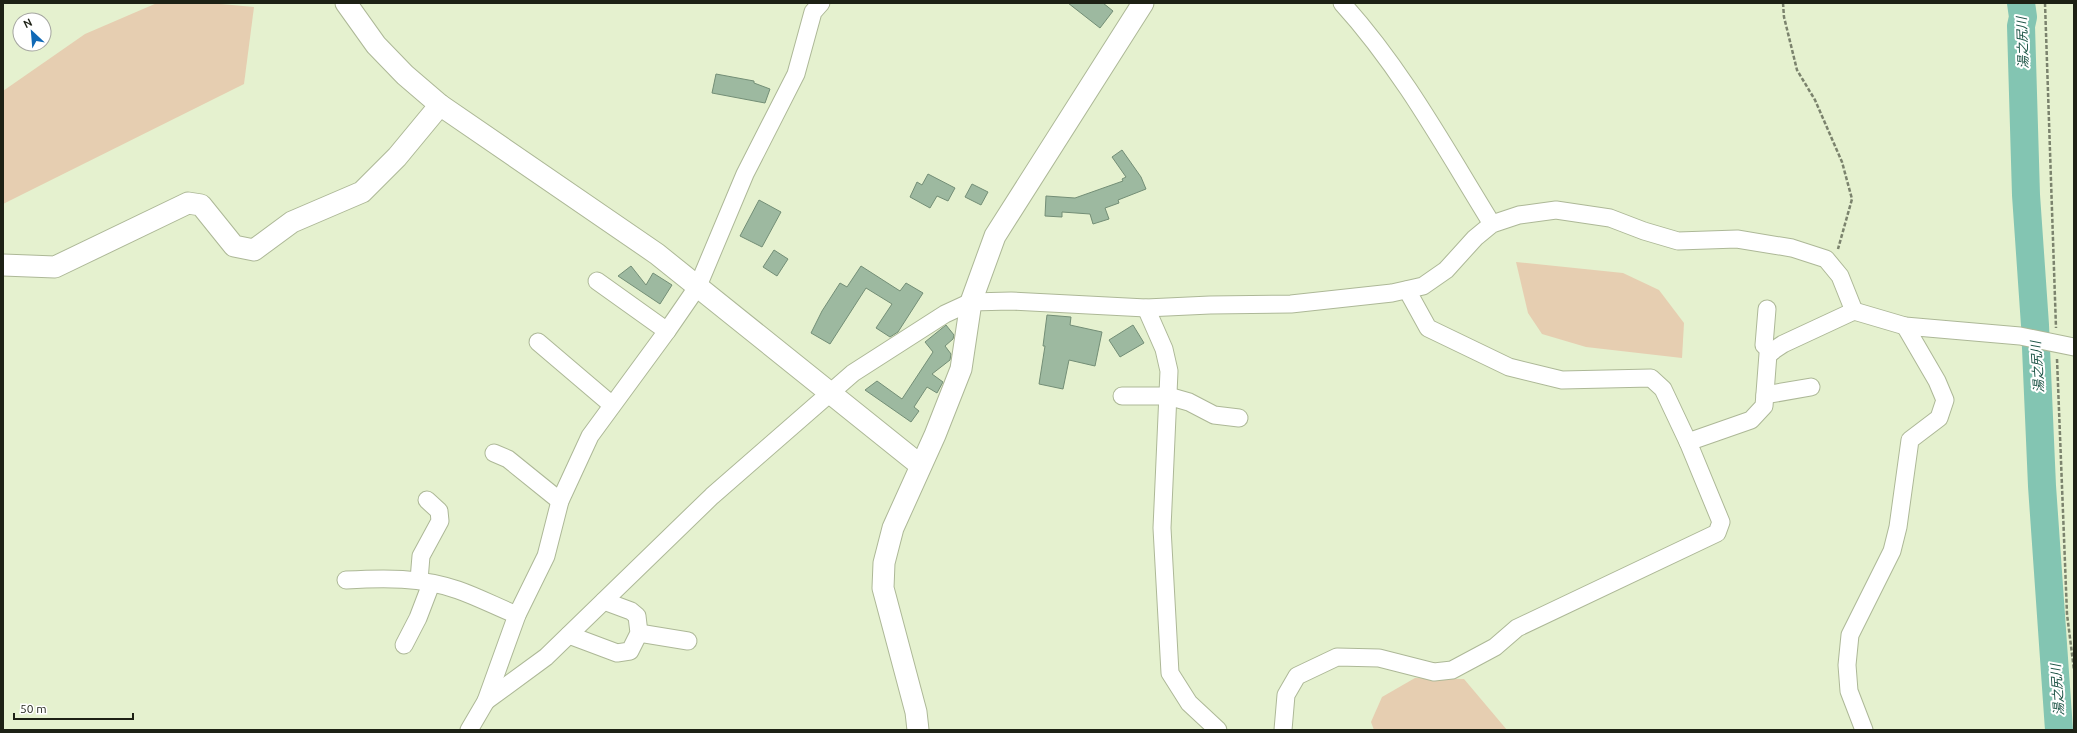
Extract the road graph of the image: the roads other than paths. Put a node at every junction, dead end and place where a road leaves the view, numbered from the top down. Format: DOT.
graph roads {
  1 [pos="346,3"];
  2 [pos="1143,3"];
  3 [pos="1342,3"];
  4 [pos="815,6"];
  5 [pos="440,105"];
  6 [pos="1492,224"];
  7 [pos="3,265"];
  8 [pos="597,281"];
  9 [pos="698,286"];
  10 [pos="1407,290"];
  11 [pos="971,302"];
  12 [pos="1146,308"];
  13 [pos="1767,309"];
  14 [pos="1854,311"];
  15 [pos="1905,326"];
  16 [pos="667,331"];
  17 [pos="538,342"];
  18 [pos="2074,347"];
  19 [pos="1772,352"];
  20 [pos="1811,386"];
  21 [pos="829,394"];
  22 [pos="1765,395"];
  23 [pos="1122,396"];
  24 [pos="1168,396"];
  25 [pos="612,406"];
  26 [pos="1239,418"];
  27 [pos="1688,442"];
  28 [pos="494,452"];
  29 [pos="920,465"];
  30 [pos="427,500"];
  31 [pos="560,501"];
  32 [pos="346,580"];
  33 [pos="425,582"];
  34 [pos="604,601"];
  35 [pos="517,615"];
  36 [pos="639,633"];
  37 [pos="569,635"];
  38 [pos="688,641"];
  39 [pos="404,645"];
  40 [pos="486,700"];
  41 [pos="469,730"];
  42 [pos="918,730"];
  43 [pos="1218,730"];
  44 [pos="1283,730"];
  45 [pos="1864,730"];
  1 -- 5 [label="street"];
  2 -- 11 [label="street"];
  3 -- 6 [label="street"];
  4 -- 9 [label="street"];
  5 -- 7 [label="street"];
  5 -- 9 [label="street"];
  6 -- 10 [label="street"];
  6 -- 14 [label="street"];
  8 -- 16 [label="street"];
  9 -- 16 [label="street"];
  9 -- 21 [label="street"];
  10 -- 12 [label="street"];
  10 -- 27 [label="street"];
  11 -- 12 [label="street"];
  11 -- 21 [label="street"];
  11 -- 29 [label="street"];
  12 -- 24 [label="street"];
  13 -- 19 [label="street"];
  14 -- 15 [label="street"];
  14 -- 19 [label="street"];
  15 -- 18 [label="street"];
  15 -- 45 [label="street"];
  16 -- 25 [label="street"];
  17 -- 25 [label="street"];
  19 -- 22 [label="street"];
  20 -- 22 [label="street"];
  21 -- 29 [label="street"];
  21 -- 34 [label="street"];
  22 -- 27 [label="street"];
  23 -- 24 [label="street"];
  24 -- 26 [label="street"];
  24 -- 43 [label="street"];
  25 -- 31 [label="street"];
  27 -- 44 [label="street"];
  28 -- 31 [label="street"];
  29 -- 42 [label="street"];
  30 -- 33 [label="street"];
  31 -- 35 [label="street"];
  32 -- 33 [label="street"];
  33 -- 35 [label="street"];
  33 -- 39 [label="street"];
  34 -- 36 [label="street"];
  34 -- 37 [label="street"];
  35 -- 40 [label="street"];
  36 -- 37 [label="street"];
  36 -- 38 [label="street"];
  37 -- 40 [label="street"];
  40 -- 41 [label="street"];
}
